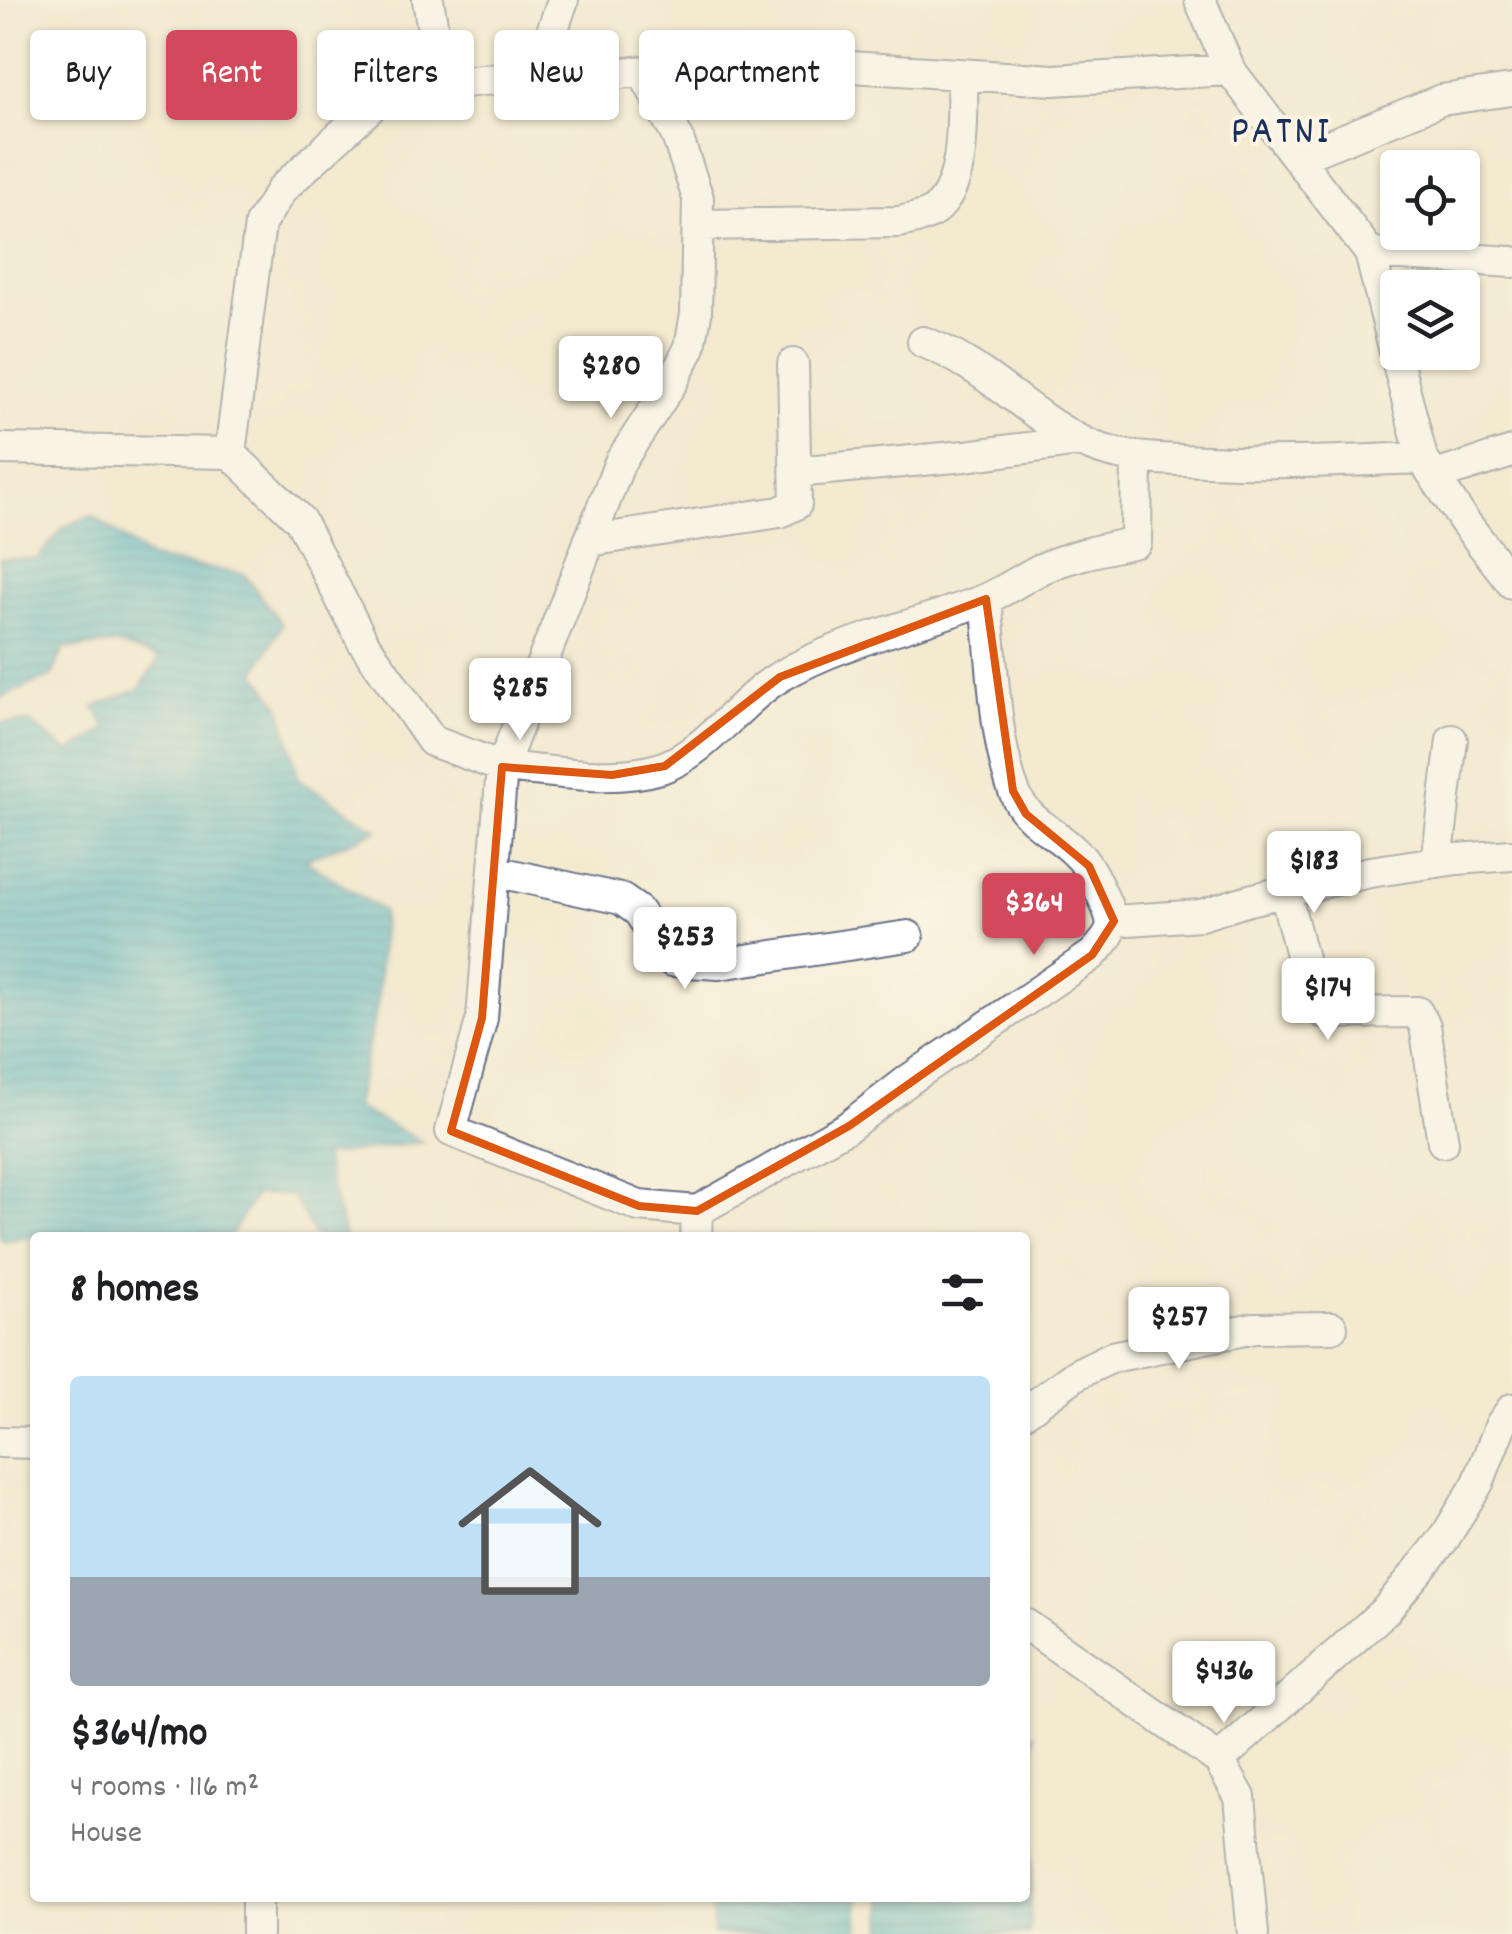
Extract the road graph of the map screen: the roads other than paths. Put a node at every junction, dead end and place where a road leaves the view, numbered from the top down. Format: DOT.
graph roads {
  1 [pos="428,0"];
  2 [pos="563,0"];
  3 [pos="1200,0"];
  4 [pos="433,30"];
  5 [pos="553,30"];
  6 [pos="855,68"];
  7 [pos="1230,70"];
  8 [pos="962,75"];
  9 [pos="1512,90"];
  10 [pos="356,120"];
  11 [pos="668,120"];
  12 [pos="1297,158"];
  13 [pos="700,225"];
  14 [pos="1370,254"];
  15 [pos="1512,262"];
  16 [pos="924,342"];
  17 [pos="793,364"];
  18 [pos="1080,440"];
  19 [pos="0,449"];
  20 [pos="1512,452"];
  21 [pos="230,453"];
  22 [pos="1137,458"];
  23 [pos="1428,467"];
  24 [pos="796,472"];
  25 [pos="589,541"];
  26 [pos="1512,583"];
  27 [pos="986,599"];
  28 [pos="1452,740"];
  29 [pos="502,767"];
  30 [pos="1512,855"];
  31 [pos="1437,862"];
  32 [pos="494,871"];
  33 [pos="1285,892"];
  34 [pos="1114,921"];
  35 [pos="908,936"];
  36 [pos="1442,1142"];
  37 [pos="696,1224"];
  38 [pos="1332,1327"];
  39 [pos="1030,1408"];
  40 [pos="1512,1409"];
  41 [pos="0,1442"];
  42 [pos="30,1443"];
  43 [pos="1030,1628"];
  44 [pos="1219,1760"];
  45 [pos="257,1902"];
  46 [pos="256,1934"];
  47 [pos="1253,1934"];
  1 -- 4 [label="street"];
  2 -- 5 [label="street"];
  3 -- 7 [label="street"];
  6 -- 8 [label="street"];
  7 -- 8 [label="street"];
  7 -- 12 [label="street"];
  8 -- 13 [label="street"];
  9 -- 12 [label="street"];
  10 -- 21 [label="street"];
  11 -- 13 [label="street"];
  12 -- 14 [label="street"];
  13 -- 25 [label="street"];
  14 -- 15 [label="street"];
  14 -- 23 [label="street"];
  16 -- 18 [label="street"];
  17 -- 24 [label="street"];
  18 -- 22 [label="street"];
  18 -- 24 [label="street"];
  19 -- 21 [label="street"];
  20 -- 23 [label="street"];
  21 -- 29 [label="street"];
  22 -- 23 [label="street"];
  22 -- 27 [label="street"];
  23 -- 26 [label="street"];
  24 -- 25 [label="street"];
  25 -- 29 [label="street"];
  27 -- 29 [label="street"];
  27 -- 34 [label="street"];
  28 -- 31 [label="street"];
  29 -- 32 [label="street"];
  30 -- 31 [label="street"];
  31 -- 33 [label="street"];
  32 -- 35 [label="street"];
  32 -- 37 [label="street"];
  33 -- 34 [label="street"];
  33 -- 36 [label="street"];
  34 -- 37 [label="street"];
  38 -- 39 [label="street"];
  40 -- 44 [label="street"];
  41 -- 42 [label="street"];
  43 -- 44 [label="street"];
  44 -- 47 [label="street"];
  45 -- 46 [label="street"];
}
